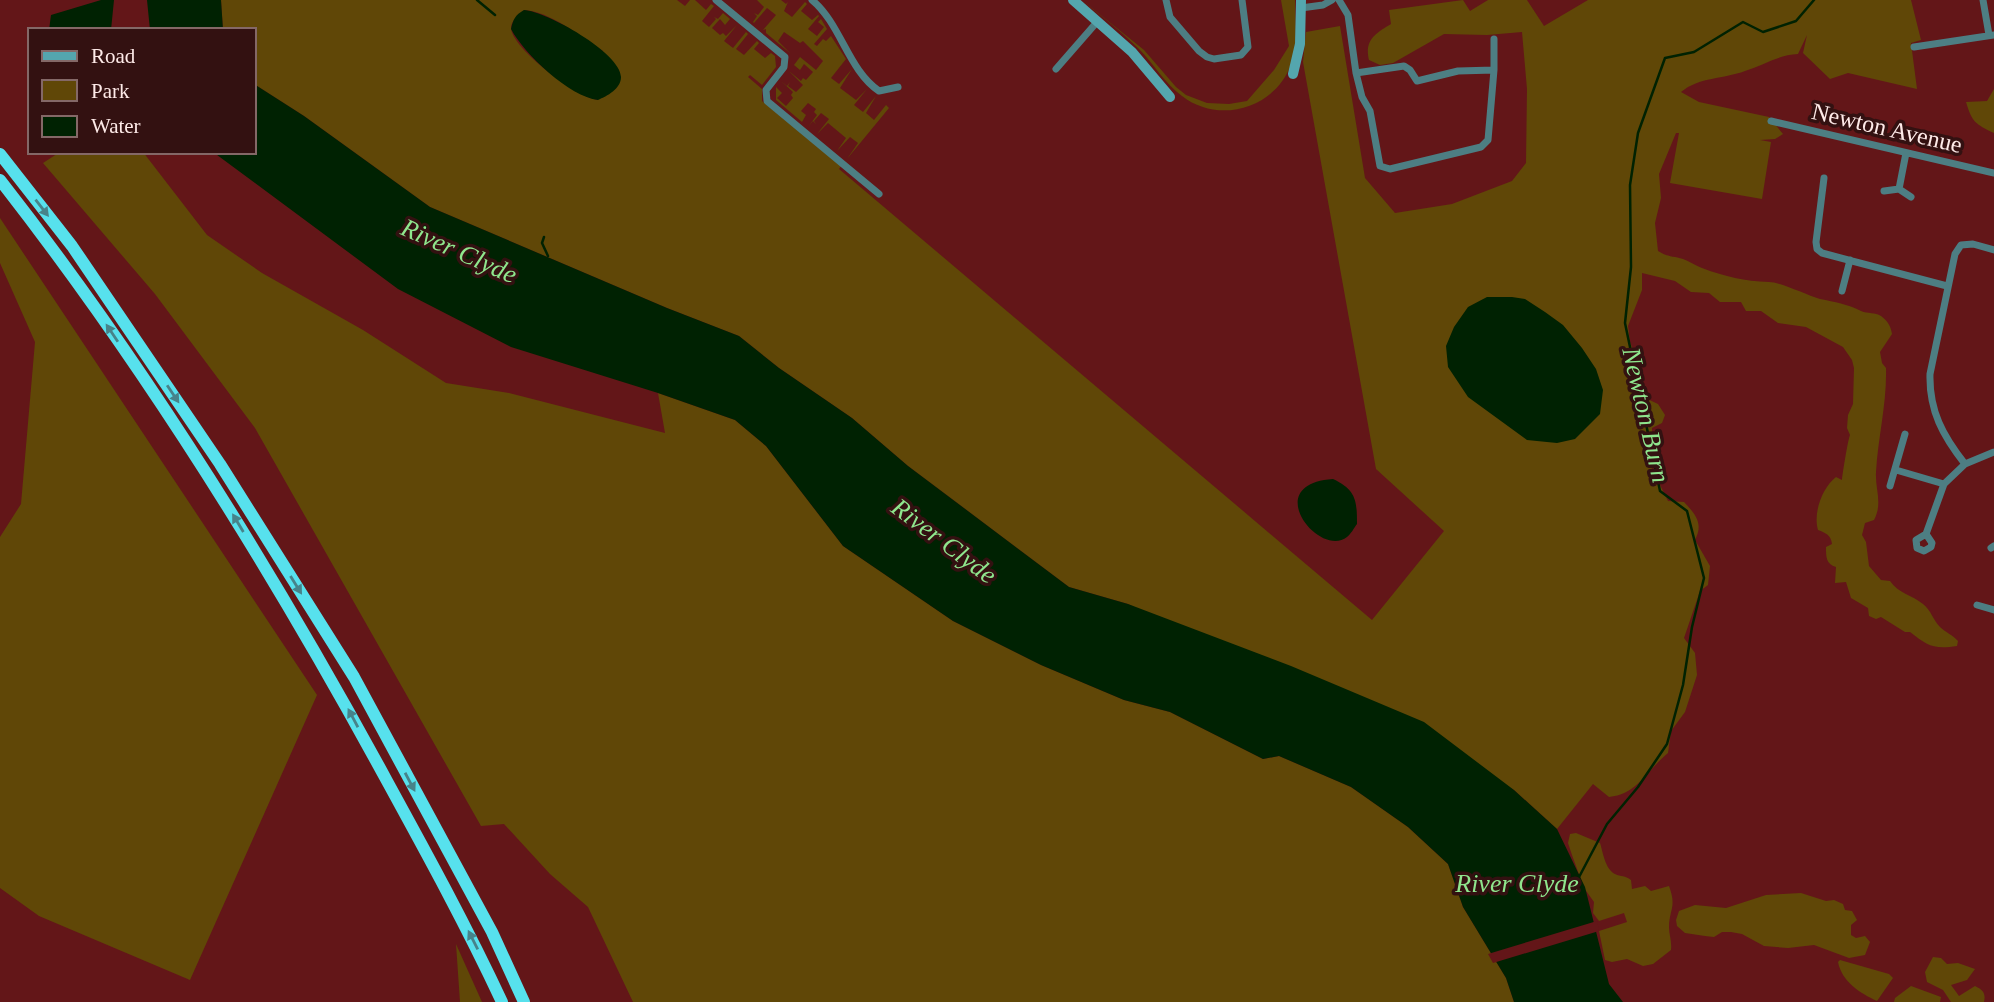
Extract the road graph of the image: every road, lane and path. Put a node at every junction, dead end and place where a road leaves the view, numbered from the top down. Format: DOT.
graph roads {
  1 [pos="716,0"];
  2 [pos="812,0"];
  3 [pos="1073,0"];
  4 [pos="1166,0"];
  5 [pos="1242,0"];
  6 [pos="1332,0"];
  7 [pos="1339,0"];
  8 [pos="1983,0"];
  9 [pos="1301,4"];
  10 [pos="1097,22"];
  11 [pos="1992,35"];
  12 [pos="1494,39"];
  13 [pos="1914,47"];
  14 [pos="1056,69"];
  15 [pos="1493,70"];
  16 [pos="1293,74"];
  17 [pos="1356,74"];
  18 [pos="898,87"];
  19 [pos="1170,97"];
  20 [pos="1771,121"];
  21 [pos="1906,153"];
  22 [pos="0,154"];
  23 [pos="1994,173"];
  24 [pos="1824,178"];
  25 [pos="0,180"];
  26 [pos="1899,189"];
  27 [pos="1884,191"];
  28 [pos="879,194"];
  29 [pos="1911,197"];
  30 [pos="1994,250"];
  31 [pos="1850,260"];
  32 [pos="1947,286"];
  33 [pos="1842,291"];
  34 [pos="1905,434"];
  35 [pos="1994,453"];
  36 [pos="1965,464"];
  37 [pos="1896,470"];
  38 [pos="1944,484"];
  39 [pos="1890,486"];
  40 [pos="1926,534"];
  41 [pos="1977,605"];
  42 [pos="1994,610"];
  43 [pos="502,1002"];
  44 [pos="524,1002"];
  1 -- 28 [label="street"];
  2 -- 18 [label="street"];
  3 -- 10 [label="street"];
  4 -- 5 [label="street"];
  6 -- 9 [label="street"];
  7 -- 17 [label="street"];
  8 -- 11 [label="street"];
  9 -- 16 [label="street"];
  10 -- 14 [label="street"];
  10 -- 19 [label="street"];
  11 -- 13 [label="street"];
  12 -- 15 [label="street"];
  15 -- 17 [label="street"];
  15 -- 17 [label="street"];
  20 -- 21 [label="street, Newton Avenue"];
  21 -- 23 [label="street, Newton Avenue"];
  21 -- 26 [label="street"];
  22 -- 44 [label="highway, one-way"];
  24 -- 31 [label="street"];
  43 -- 25 [label="highway, one-way"];
  26 -- 27 [label="street"];
  26 -- 29 [label="street"];
  30 -- 32 [label="street"];
  31 -- 32 [label="street"];
  31 -- 33 [label="street"];
  32 -- 36 [label="street"];
  34 -- 37 [label="street"];
  35 -- 36 [label="street"];
  36 -- 38 [label="street"];
  37 -- 38 [label="street"];
  37 -- 39 [label="street"];
  38 -- 40 [label="street"];
  41 -- 42 [label="street"];
}
